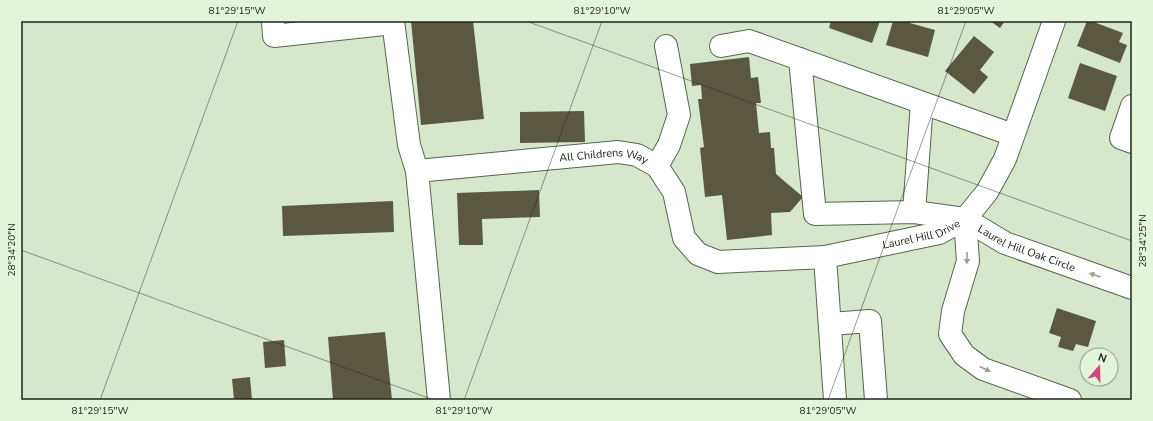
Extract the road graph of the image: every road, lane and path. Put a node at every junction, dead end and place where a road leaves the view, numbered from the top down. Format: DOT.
graph roads {
  1 [pos="273,21"];
  2 [pos="1054,21"];
  3 [pos="393,22"];
  4 [pos="666,46"];
  5 [pos="721,46"];
  6 [pos="800,59"];
  7 [pos="922,103"];
  8 [pos="1132,106"];
  9 [pos="1013,135"];
  10 [pos="1126,140"];
  11 [pos="657,166"];
  12 [pos="417,171"];
  13 [pos="914,212"];
  14 [pos="965,219"];
  15 [pos="825,257"];
  16 [pos="1132,288"];
  17 [pos="830,324"];
  18 [pos="439,400"];
  19 [pos="835,400"];
  20 [pos="876,400"];
  21 [pos="1070,400"];
  1 -- 3 [label="street"];
  2 -- 9 [label="street, Laurel Hill Drive"];
  3 -- 12 [label="street"];
  4 -- 11 [label="street"];
  5 -- 6 [label="street"];
  6 -- 7 [label="street"];
  6 -- 13 [label="street"];
  7 -- 9 [label="street"];
  7 -- 13 [label="street"];
  8 -- 10 [label="street"];
  9 -- 14 [label="street, Laurel Hill Drive"];
  11 -- 12 [label="street, All Childrens Way"];
  11 -- 15 [label="street, All Childrens Way"];
  12 -- 18 [label="street"];
  13 -- 14 [label="street"];
  14 -- 15 [label="street, Laurel Hill Drive"];
  16 -- 14 [label="street, Laurel Hill Oak Circle, one-way"];
  14 -- 21 [label="street, Laurel Hill Oak Circle, one-way"];
  15 -- 17 [label="street"];
  17 -- 19 [label="street"];
  17 -- 20 [label="street"];
}
